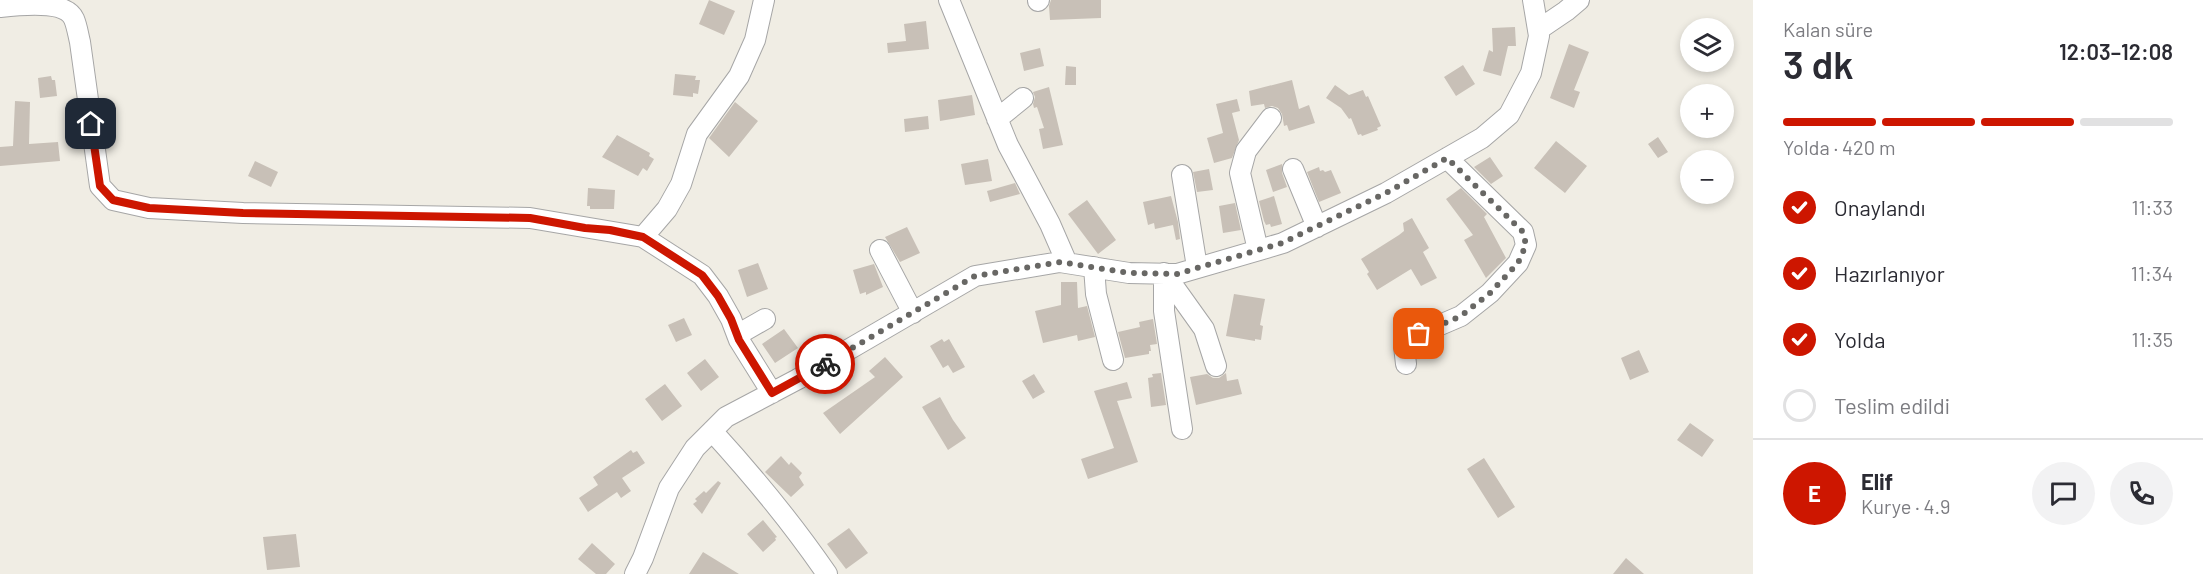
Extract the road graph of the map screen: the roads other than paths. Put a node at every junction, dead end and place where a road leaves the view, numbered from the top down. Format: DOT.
graph roads {
  1 [pos="764,0"];
  2 [pos="949,0"];
  3 [pos="1533,0"];
  4 [pos="1579,0"];
  5 [pos="0,7"];
  6 [pos="1538,30"];
  7 [pos="1023,98"];
  8 [pos="1271,118"];
  9 [pos="997,119"];
  10 [pos="1447,158"];
  11 [pos="1293,169"];
  12 [pos="1182,175"];
  13 [pos="1317,226"];
  14 [pos="643,237"];
  15 [pos="880,250"];
  16 [pos="1258,250"];
  17 [pos="1067,263"];
  18 [pos="1094,267"];
  19 [pos="1197,267"];
  20 [pos="1164,273"];
  21 [pos="913,313"];
  22 [pos="765,319"];
  23 [pos="737,335"];
  24 [pos="1113,360"];
  25 [pos="1406,363"];
  26 [pos="1216,366"];
  27 [pos="772,393"];
  28 [pos="1182,429"];
  29 [pos="712,431"];
  30 [pos="634,574"];
  31 [pos="827,574"];
  1 -- 14 [label="street"];
  2 -- 9 [label="street"];
  3 -- 6 [label="street"];
  4 -- 6 [label="street"];
  5 -- 14 [label="street"];
  6 -- 10 [label="street"];
  7 -- 9 [label="street"];
  8 -- 16 [label="street"];
  9 -- 17 [label="street"];
  10 -- 13 [label="street"];
  10 -- 25 [label="street"];
  11 -- 13 [label="street"];
  12 -- 19 [label="street"];
  13 -- 16 [label="street"];
  14 -- 23 [label="street"];
  15 -- 21 [label="street"];
  16 -- 19 [label="street"];
  17 -- 18 [label="street"];
  17 -- 21 [label="street"];
  18 -- 20 [label="street"];
  18 -- 24 [label="street"];
  19 -- 20 [label="street"];
  20 -- 26 [label="street"];
  20 -- 28 [label="street"];
  21 -- 27 [label="street"];
  22 -- 23 [label="street"];
  23 -- 27 [label="street"];
  27 -- 29 [label="street"];
  29 -- 30 [label="street"];
  29 -- 31 [label="street"];
}
